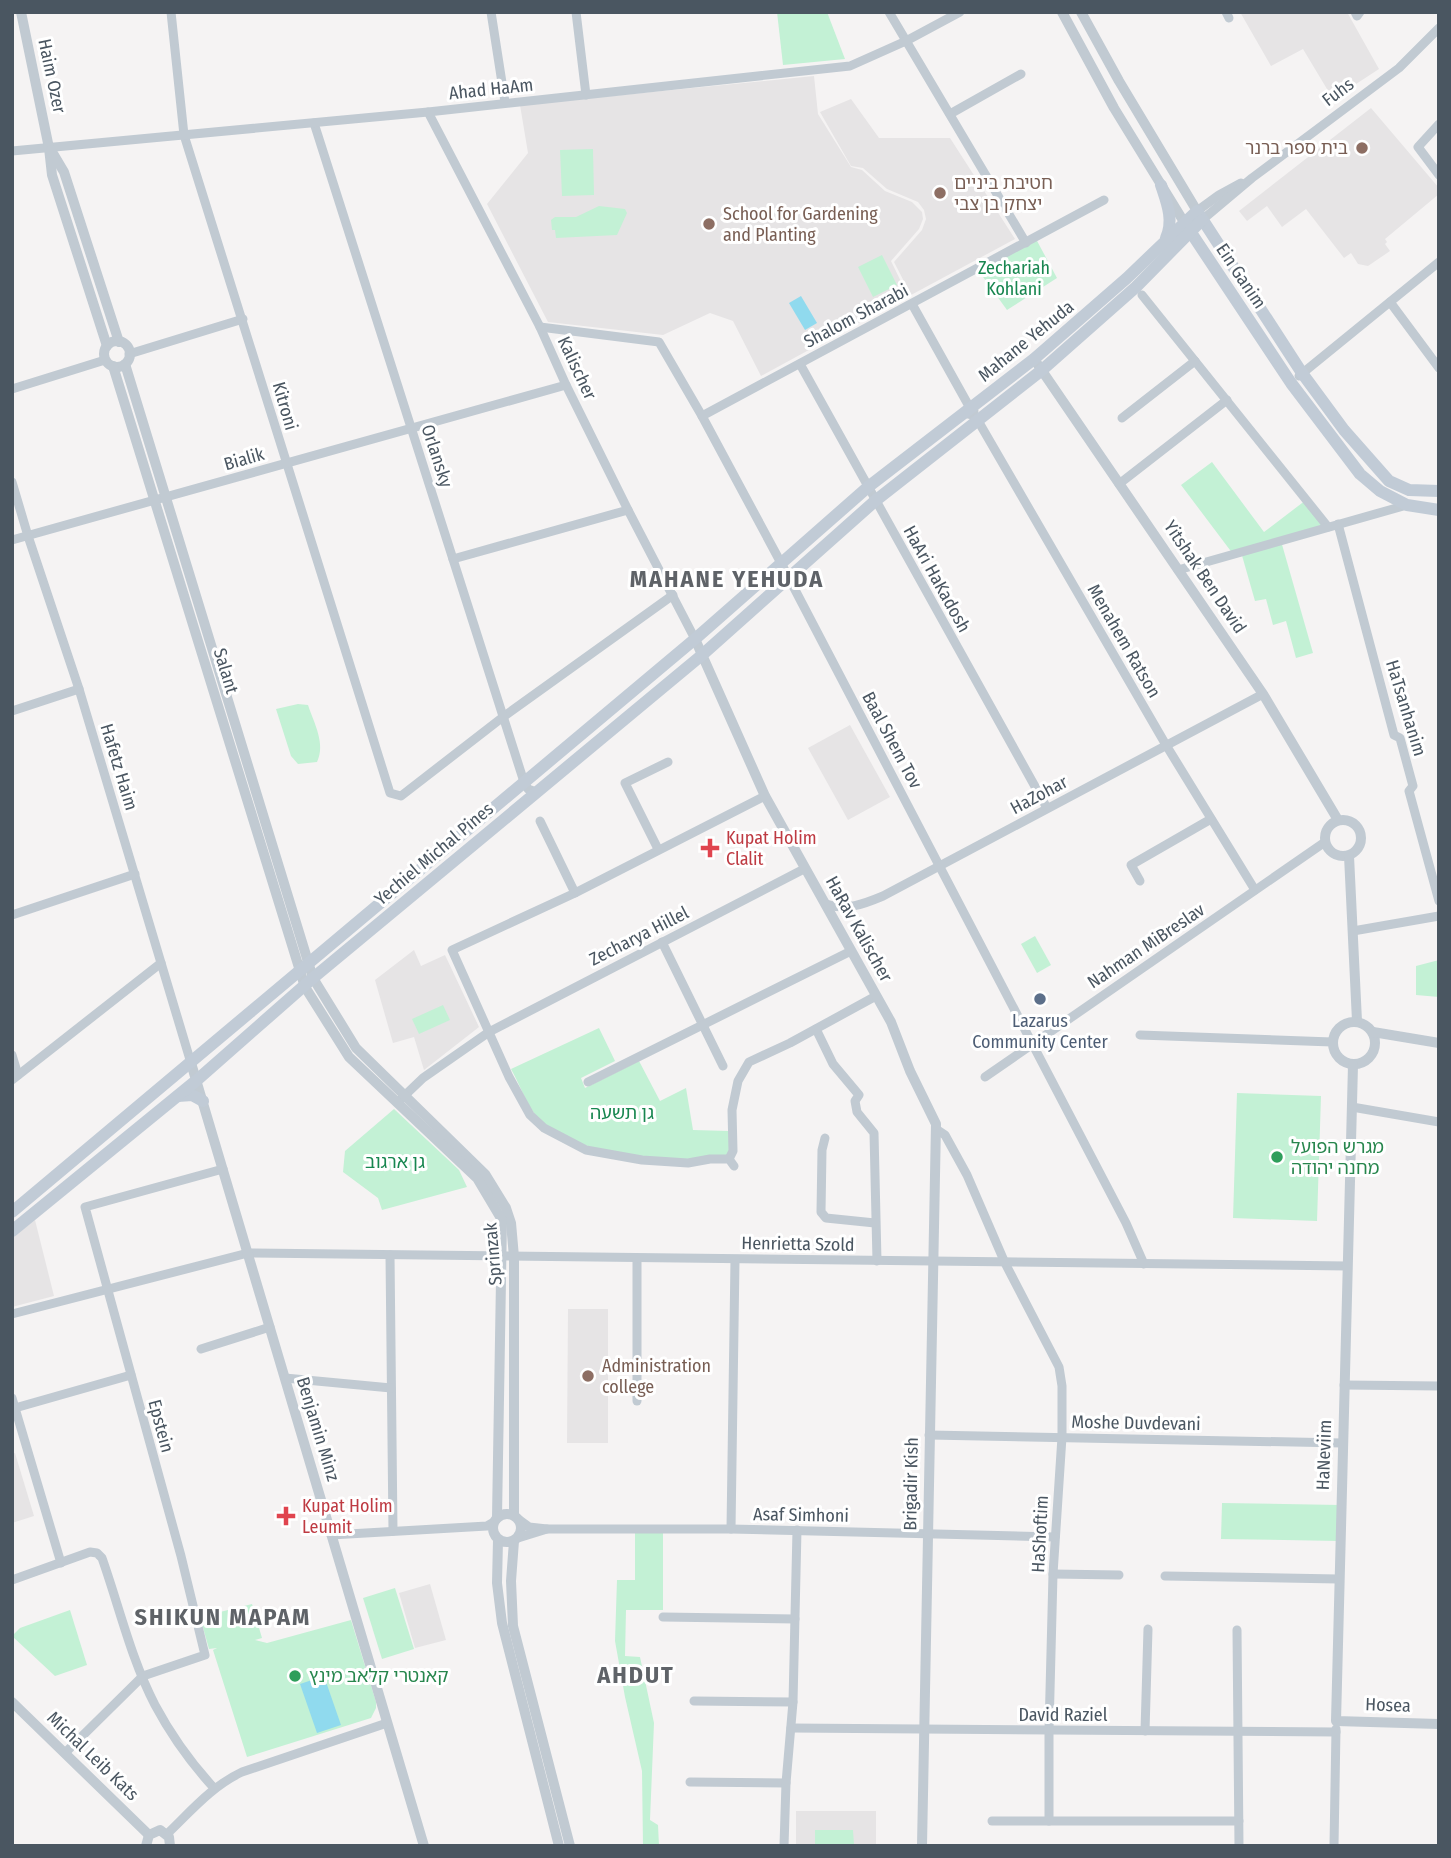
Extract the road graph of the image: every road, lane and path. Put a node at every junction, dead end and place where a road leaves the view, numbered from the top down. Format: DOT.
graph roads {
  1 [pos="21,12"];
  2 [pos="172,12"];
  3 [pos="491,12"];
  4 [pos="576,12"];
  5 [pos="889,12"];
  6 [pos="960,12"];
  7 [pos="1062,12"];
  8 [pos="1081,12"];
  9 [pos="1439,28"];
  10 [pos="906,41"];
  11 [pos="1021,74"];
  12 [pos="586,94"];
  13 [pos="505,102"];
  14 [pos="428,112"];
  15 [pos="950,114"];
  16 [pos="314,123"];
  17 [pos="1439,124"];
  18 [pos="184,135"];
  19 [pos="49,148"];
  20 [pos="12,151"];
  21 [pos="1439,175"];
  22 [pos="1161,185"];
  23 [pos="1104,200"];
  24 [pos="1200,216"];
  25 [pos="1187,227"];
  26 [pos="1164,242"];
  27 [pos="1026,243"];
  28 [pos="1439,262"];
  29 [pos="1142,295"];
  30 [pos="1390,302"];
  31 [pos="912,304"];
  32 [pos="243,319"];
  33 [pos="541,327"];
  34 [pos="120,342"];
  35 [pos="107,346"];
  36 [pos="1034,359"];
  37 [pos="118,361"];
  38 [pos="1195,361"];
  39 [pos="800,364"];
  40 [pos="1439,368"];
  41 [pos="1042,370"];
  42 [pos="1302,373"];
  43 [pos="1291,383"];
  44 [pos="566,384"];
  45 [pos="12,389"];
  46 [pos="1227,400"];
  47 [pos="974,413"];
  48 [pos="702,416"];
  49 [pos="1122,418"];
  50 [pos="411,428"];
  51 [pos="285,463"];
  52 [pos="12,482"];
  53 [pos="1119,484"];
  54 [pos="868,487"];
  55 [pos="1439,491"];
  56 [pos="160,499"];
  57 [pos="875,501"];
  58 [pos="1407,505"];
  59 [pos="628,510"];
  60 [pos="1439,510"];
  61 [pos="1338,524"];
  62 [pos="1328,527"];
  63 [pos="28,536"];
  64 [pos="12,540"];
  65 [pos="453,559"];
  66 [pos="781,563"];
  67 [pos="1178,570"];
  68 [pos="789,578"];
  69 [pos="673,596"];
  70 [pos="695,639"];
  71 [pos="702,655"];
  72 [pos="79,689"];
  73 [pos="1263,694"];
  74 [pos="12,711"];
  75 [pos="503,717"];
  76 [pos="1167,745"];
  77 [pos="668,762"];
  78 [pos="524,782"];
  79 [pos="536,792"];
  80 [pos="765,796"];
  81 [pos="1047,808"];
  82 [pos="1210,819"];
  83 [pos="1338,820"];
  84 [pos="540,821"];
  85 [pos="1325,842"];
  86 [pos="659,849"];
  87 [pos="1349,856"];
  88 [pos="940,865"];
  89 [pos="804,869"];
  90 [pos="135,874"];
  91 [pos="1140,881"];
  92 [pos="1255,890"];
  93 [pos="575,893"];
  94 [pos="1439,901"];
  95 [pos="826,904"];
  96 [pos="12,915"];
  97 [pos="1439,916"];
  98 [pos="1353,931"];
  99 [pos="662,942"];
  100 [pos="851,951"];
  101 [pos="161,962"];
  102 [pos="304,966"];
  103 [pos="309,982"];
  104 [pos="876,996"];
  105 [pos="288,1000"];
  106 [pos="315,1002"];
  107 [pos="1357,1021"];
  108 [pos="702,1025"];
  109 [pos="816,1029"];
  110 [pos="489,1032"];
  111 [pos="1373,1032"];
  112 [pos="1140,1035"];
  113 [pos="1033,1042"];
  114 [pos="1332,1042"];
  115 [pos="1439,1043"];
  116 [pos="12,1055"];
  117 [pos="191,1063"];
  118 [pos="1353,1065"];
  119 [pos="723,1066"];
  120 [pos="985,1077"];
  121 [pos="15,1078"];
  122 [pos="197,1080"];
  123 [pos="588,1082"];
  124 [pos="177,1096"];
  125 [pos="400,1100"];
  126 [pos="203,1101"];
  127 [pos="1352,1107"];
  128 [pos="1439,1122"];
  129 [pos="936,1126"];
  130 [pos="825,1138"];
  131 [pos="223,1169"];
  132 [pos="12,1212"];
  133 [pos="876,1223"];
  134 [pos="12,1231"];
  135 [pos="248,1253"];
  136 [pos="390,1255"];
  137 [pos="508,1257"];
  138 [pos="637,1258"];
  139 [pos="735,1259"];
  140 [pos="877,1261"];
  141 [pos="933,1262"];
  142 [pos="1005,1263"];
  143 [pos="1144,1264"];
  144 [pos="1347,1266"];
  145 [pos="109,1288"];
  146 [pos="12,1314"];
  147 [pos="270,1327"];
  148 [pos="201,1349"];
  149 [pos="131,1375"];
  150 [pos="285,1378"];
  151 [pos="1344,1385"];
  152 [pos="1439,1386"];
  153 [pos="391,1388"];
  154 [pos="637,1401"];
  155 [pos="14,1403"];
  156 [pos="929,1434"];
  157 [pos="1062,1437"];
  158 [pos="1342,1443"];
  159 [pos="516,1518"];
  160 [pos="494,1528"];
  161 [pos="547,1529"];
  162 [pos="730,1529"];
  163 [pos="797,1530"];
  164 [pos="393,1531"];
  165 [pos="928,1532"];
  166 [pos="331,1535"];
  167 [pos="1055,1537"];
  168 [pos="516,1539"];
  169 [pos="61,1563"];
  170 [pos="1053,1574"];
  171 [pos="1119,1575"];
  172 [pos="1165,1576"];
  173 [pos="1338,1579"];
  174 [pos="12,1580"];
  175 [pos="663,1618"];
  176 [pos="795,1619"];
  177 [pos="1148,1629"];
  178 [pos="1237,1630"];
  179 [pos="143,1676"];
  180 [pos="694,1701"];
  181 [pos="12,1702"];
  182 [pos="793,1702"];
  183 [pos="387,1723"];
  184 [pos="1439,1724"];
  185 [pos="1336,1727"];
  186 [pos="790,1728"];
  187 [pos="923,1730"];
  188 [pos="1049,1730"];
  189 [pos="1146,1731"];
  190 [pos="1238,1732"];
  191 [pos="65,1753"];
  192 [pos="690,1782"];
  193 [pos="786,1783"];
  194 [pos="214,1788"];
  195 [pos="992,1821"];
  196 [pos="1049,1821"];
  197 [pos="1238,1821"];
  198 [pos="148,1840"];
  199 [pos="169,1840"];
  200 [pos="423,1846"];
  201 [pos="559,1846"];
  202 [pos="570,1846"];
  203 [pos="784,1846"];
  204 [pos="922,1846"];
  205 [pos="1239,1846"];
  206 [pos="1335,1846"];
  1 -- 19 [label="street, Haim Ozer"];
  2 -- 18 [label="street, Kitroni"];
  3 -- 13 [label="street"];
  4 -- 12 [label="street"];
  5 -- 10 [label="street"];
  6 -- 10 [label="street, Ahad HaAm"];
  7 -- 22 [label="street, Ein Ganim"];
  8 -- 24 [label="street, Ein Ganim"];
  9 -- 24 [label="street, Fuhs"];
  10 -- 12 [label="street, Ahad HaAm"];
  10 -- 15 [label="street"];
  11 -- 15 [label="street"];
  12 -- 13 [label="street, Ahad HaAm"];
  13 -- 14 [label="street, Ahad HaAm"];
  14 -- 16 [label="street, Ahad HaAm"];
  14 -- 33 [label="street, Kalischer"];
  15 -- 27 [label="street"];
  16 -- 18 [label="street, Ahad HaAm"];
  16 -- 50 [label="street, Orlansky"];
  17 -- 21 [label="street"];
  18 -- 19 [label="street, Ahad HaAm"];
  18 -- 32 [label="street, Kitroni"];
  19 -- 20 [label="street, Ahad HaAm"];
  19 -- 34 [label="street"];
  19 -- 35 [label="street"];
  22 -- 25 [label="street, Ein Ganim"];
  22 -- 26 [label="main road"];
  23 -- 27 [label="street, Shalom Sharabi"];
  24 -- 25 [label="main road, Fuhs"];
  24 -- 42 [label="main road, Ein Ganim"];
  25 -- 26 [label="main road, Mahane Yehuda"];
  25 -- 41 [label="main road, Mahane Yehuda"];
  25 -- 43 [label="main road, Ein Ganim"];
  26 -- 36 [label="main road, Mahane Yehuda"];
  27 -- 31 [label="street, Shalom Sharabi"];
  28 -- 30 [label="street"];
  29 -- 38 [label="street"];
  30 -- 40 [label="street"];
  30 -- 42 [label="street"];
  31 -- 39 [label="street, Shalom Sharabi"];
  31 -- 47 [label="street, Menahem Ratson"];
  32 -- 37 [label="street"];
  32 -- 51 [label="street, Kitroni"];
  33 -- 44 [label="street, Kalischer"];
  33 -- 48 [label="street, Baal Shem Tov"];
  34 -- 35 [label="street"];
  34 -- 37 [label="street"];
  35 -- 37 [label="street"];
  36 -- 41 [label="street, Yitshak Ben David"];
  36 -- 47 [label="main road, Mahane Yehuda"];
  37 -- 45 [label="street"];
  37 -- 56 [label="street, Salant"];
  38 -- 46 [label="street"];
  38 -- 49 [label="street"];
  39 -- 48 [label="street, Shalom Sharabi"];
  39 -- 54 [label="street, HaAri HaKadosh"];
  41 -- 47 [label="main road, Mahane Yehuda"];
  41 -- 53 [label="street, Yitshak Ben David"];
  42 -- 43 [label="street"];
  42 -- 55 [label="main road, Ein Ganim"];
  43 -- 58 [label="main road, Ein Ganim"];
  44 -- 50 [label="street, Bialik"];
  44 -- 59 [label="street, Kalischer"];
  46 -- 53 [label="street"];
  46 -- 62 [label="street"];
  47 -- 54 [label="main road, Mahane Yehuda"];
  47 -- 57 [label="main road, Mahane Yehuda"];
  47 -- 76 [label="street, Menahem Ratson"];
  48 -- 66 [label="street, Baal Shem Tov"];
  50 -- 51 [label="street, Bialik"];
  50 -- 65 [label="street, Orlansky"];
  51 -- 56 [label="street, Bialik"];
  51 -- 75 [label="street, Kitroni"];
  52 -- 63 [label="street, Hafetz Haim"];
  53 -- 67 [label="street, Yitshak Ben David"];
  54 -- 57 [label="street, HaAri HaKadosh"];
  54 -- 66 [label="main road, Yechiel Michal Pines"];
  56 -- 63 [label="street, Bialik"];
  56 -- 102 [label="street, Salant"];
  57 -- 68 [label="main road, Yechiel Michal Pines"];
  57 -- 81 [label="street, HaAri HaKadosh"];
  58 -- 60 [label="main road, Ein Ganim"];
  58 -- 61 [label="street"];
  59 -- 65 [label="street"];
  59 -- 69 [label="street, Kalischer"];
  61 -- 62 [label="street"];
  61 -- 94 [label="street, HaTsanhanim"];
  62 -- 67 [label="street"];
  63 -- 64 [label="street, Bialik"];
  63 -- 72 [label="street, Hafetz Haim"];
  65 -- 75 [label="street, Orlansky"];
  66 -- 68 [label="street, Baal Shem Tov"];
  66 -- 70 [label="main road, Yechiel Michal Pines"];
  67 -- 73 [label="street, Yitshak Ben David"];
  68 -- 71 [label="main road, Yechiel Michal Pines"];
  68 -- 88 [label="street, Baal Shem Tov"];
  69 -- 70 [label="street, Kalischer"];
  69 -- 75 [label="street"];
  70 -- 71 [label="street, HaRav Kalischer"];
  70 -- 78 [label="main road, Yechiel Michal Pines"];
  71 -- 79 [label="main road, Yechiel Michal Pines"];
  71 -- 80 [label="street, HaRav Kalischer"];
  72 -- 74 [label="street"];
  72 -- 90 [label="street, Hafetz Haim"];
  73 -- 76 [label="street, HaZohar"];
  73 -- 83 [label="street, Yitshak Ben David"];
  75 -- 78 [label="street, Orlansky"];
  76 -- 81 [label="street, HaZohar"];
  76 -- 82 [label="street, Menahem Ratson"];
  77 -- 86 [label="street"];
  78 -- 79 [label="street"];
  78 -- 102 [label="main road, Yechiel Michal Pines"];
  79 -- 103 [label="main road, Yechiel Michal Pines"];
  80 -- 86 [label="street"];
  80 -- 89 [label="street, HaRav Kalischer"];
  81 -- 88 [label="street, HaZohar"];
  82 -- 91 [label="street"];
  82 -- 92 [label="street, Menahem Ratson"];
  83 -- 85 [label="street"];
  83 -- 87 [label="street"];
  84 -- 93 [label="street"];
  85 -- 87 [label="street"];
  85 -- 92 [label="street, Nahman MiBreslav"];
  86 -- 93 [label="street"];
  87 -- 98 [label="street"];
  88 -- 95 [label="street, HaZohar"];
  88 -- 113 [label="street, Baal Shem Tov"];
  89 -- 95 [label="street, HaRav Kalischer"];
  89 -- 99 [label="street, Zecharya Hillel"];
  90 -- 96 [label="street"];
  90 -- 101 [label="street, Hafetz Haim"];
  92 -- 113 [label="street, Nahman MiBreslav"];
  93 -- 110 [label="street"];
  95 -- 100 [label="street, HaRav Kalischer"];
  97 -- 98 [label="street"];
  98 -- 107 [label="street"];
  99 -- 108 [label="street"];
  99 -- 110 [label="street, Zecharya Hillel"];
  100 -- 104 [label="street, HaRav Kalischer"];
  100 -- 108 [label="street"];
  101 -- 117 [label="street, Hafetz Haim"];
  101 -- 121 [label="street"];
  102 -- 103 [label="street, Salant"];
  102 -- 117 [label="main road, Yechiel Michal Pines"];
  103 -- 105 [label="main road, Yechiel Michal Pines"];
  103 -- 106 [label="street, Sprinzak"];
  103 -- 125 [label="street, Sprinzak"];
  104 -- 109 [label="street"];
  104 -- 129 [label="street, HaRav Kalischer"];
  105 -- 106 [label="street"];
  105 -- 122 [label="main road, Yechiel Michal Pines"];
  106 -- 125 [label="street, Sprinzak"];
  107 -- 111 [label="street"];
  107 -- 114 [label="street"];
  108 -- 119 [label="street"];
  108 -- 123 [label="street"];
  109 -- 110 [label="street"];
  109 -- 133 [label="street"];
  110 -- 125 [label="street, Zecharya Hillel"];
  111 -- 115 [label="street"];
  111 -- 118 [label="street"];
  112 -- 114 [label="street"];
  113 -- 120 [label="street, Nahman MiBreslav"];
  113 -- 143 [label="street, Baal Shem Tov"];
  114 -- 118 [label="street"];
  116 -- 121 [label="street"];
  117 -- 122 [label="street, Benjamin Minz"];
  117 -- 132 [label="main road, Yechiel Michal Pines"];
  118 -- 127 [label="street, HaNeviim"];
  122 -- 124 [label="main road, Yechiel Michal Pines"];
  122 -- 126 [label="street, Benjamin Minz"];
  124 -- 126 [label="main road"];
  124 -- 134 [label="main road, Yechiel Michal Pines"];
  125 -- 137 [label="street, Sprinzak"];
  126 -- 131 [label="street, Benjamin Minz"];
  127 -- 128 [label="street"];
  127 -- 144 [label="street, HaNeviim"];
  129 -- 141 [label="street, Brigadir Kish"];
  129 -- 142 [label="street"];
  130 -- 133 [label="street"];
  131 -- 135 [label="street, Benjamin Minz"];
  131 -- 145 [label="street, Epstein"];
  133 -- 140 [label="street"];
  135 -- 136 [label="street, Henrietta Szold"];
  135 -- 145 [label="street, Henrietta Szold"];
  135 -- 147 [label="street, Benjamin Minz"];
  136 -- 137 [label="street, Henrietta Szold"];
  136 -- 153 [label="street"];
  137 -- 138 [label="street, Henrietta Szold"];
  137 -- 159 [label="street, Sprinzak"];
  137 -- 160 [label="street, Sprinzak"];
  138 -- 139 [label="street, Henrietta Szold"];
  138 -- 154 [label="street"];
  139 -- 140 [label="street, Henrietta Szold"];
  139 -- 162 [label="street"];
  140 -- 141 [label="street, Henrietta Szold"];
  141 -- 142 [label="street, Henrietta Szold"];
  141 -- 156 [label="street, Brigadir Kish"];
  142 -- 143 [label="street, Henrietta Szold"];
  142 -- 157 [label="street, HaShoftim"];
  143 -- 144 [label="street, Henrietta Szold"];
  144 -- 151 [label="street, HaNeviim"];
  145 -- 146 [label="street, Henrietta Szold"];
  145 -- 149 [label="street, Epstein"];
  147 -- 148 [label="street"];
  147 -- 150 [label="street, Benjamin Minz"];
  149 -- 155 [label="street"];
  149 -- 179 [label="street, Epstein"];
  150 -- 153 [label="street"];
  150 -- 166 [label="street, Benjamin Minz"];
  151 -- 152 [label="street"];
  151 -- 158 [label="street, HaNeviim"];
  153 -- 164 [label="street"];
  155 -- 169 [label="street"];
  156 -- 157 [label="street, Moshe Duvdevani"];
  156 -- 165 [label="street, Brigadir Kish"];
  157 -- 158 [label="street, Moshe Duvdevani"];
  157 -- 167 [label="street, HaShoftim"];
  158 -- 173 [label="street, HaNeviim"];
  159 -- 160 [label="street"];
  159 -- 161 [label="street, Asaf Simhoni"];
  159 -- 168 [label="street"];
  160 -- 164 [label="street"];
  160 -- 168 [label="street"];
  160 -- 201 [label="street, Sprinzak"];
  161 -- 162 [label="street, Asaf Simhoni"];
  161 -- 168 [label="street, Asaf Simhoni"];
  162 -- 163 [label="street, Asaf Simhoni"];
  163 -- 165 [label="street, Asaf Simhoni"];
  163 -- 176 [label="street"];
  164 -- 166 [label="street"];
  165 -- 167 [label="street, Asaf Simhoni"];
  165 -- 187 [label="street, Brigadir Kish"];
  166 -- 183 [label="street, Benjamin Minz"];
  167 -- 170 [label="street, HaShoftim"];
  168 -- 202 [label="street"];
  169 -- 174 [label="street"];
  169 -- 179 [label="street"];
  170 -- 171 [label="street"];
  170 -- 188 [label="street, HaShoftim"];
  172 -- 173 [label="street"];
  173 -- 185 [label="street, HaNeviim"];
  175 -- 176 [label="street"];
  176 -- 182 [label="street"];
  177 -- 189 [label="street"];
  178 -- 190 [label="street"];
  179 -- 191 [label="street"];
  179 -- 194 [label="street"];
  180 -- 182 [label="street"];
  181 -- 191 [label="street, Michal Leib Kats"];
  182 -- 186 [label="street"];
  183 -- 194 [label="street"];
  183 -- 200 [label="street, Benjamin Minz"];
  184 -- 185 [label="street, Hosea"];
  185 -- 190 [label="street, David Raziel"];
  185 -- 206 [label="street, HaNeviim"];
  186 -- 187 [label="street, David Raziel"];
  186 -- 193 [label="street"];
  187 -- 188 [label="street, David Raziel"];
  187 -- 204 [label="street, Brigadir Kish"];
  188 -- 189 [label="street, David Raziel"];
  188 -- 196 [label="street, HaShoftim"];
  189 -- 190 [label="street, David Raziel"];
  190 -- 197 [label="street"];
  191 -- 198 [label="street, Michal Leib Kats"];
  192 -- 193 [label="street"];
  193 -- 203 [label="street"];
  194 -- 199 [label="street"];
  195 -- 196 [label="street"];
  196 -- 197 [label="street"];
  197 -- 205 [label="street"];
  198 -- 199 [label="street"];
}
